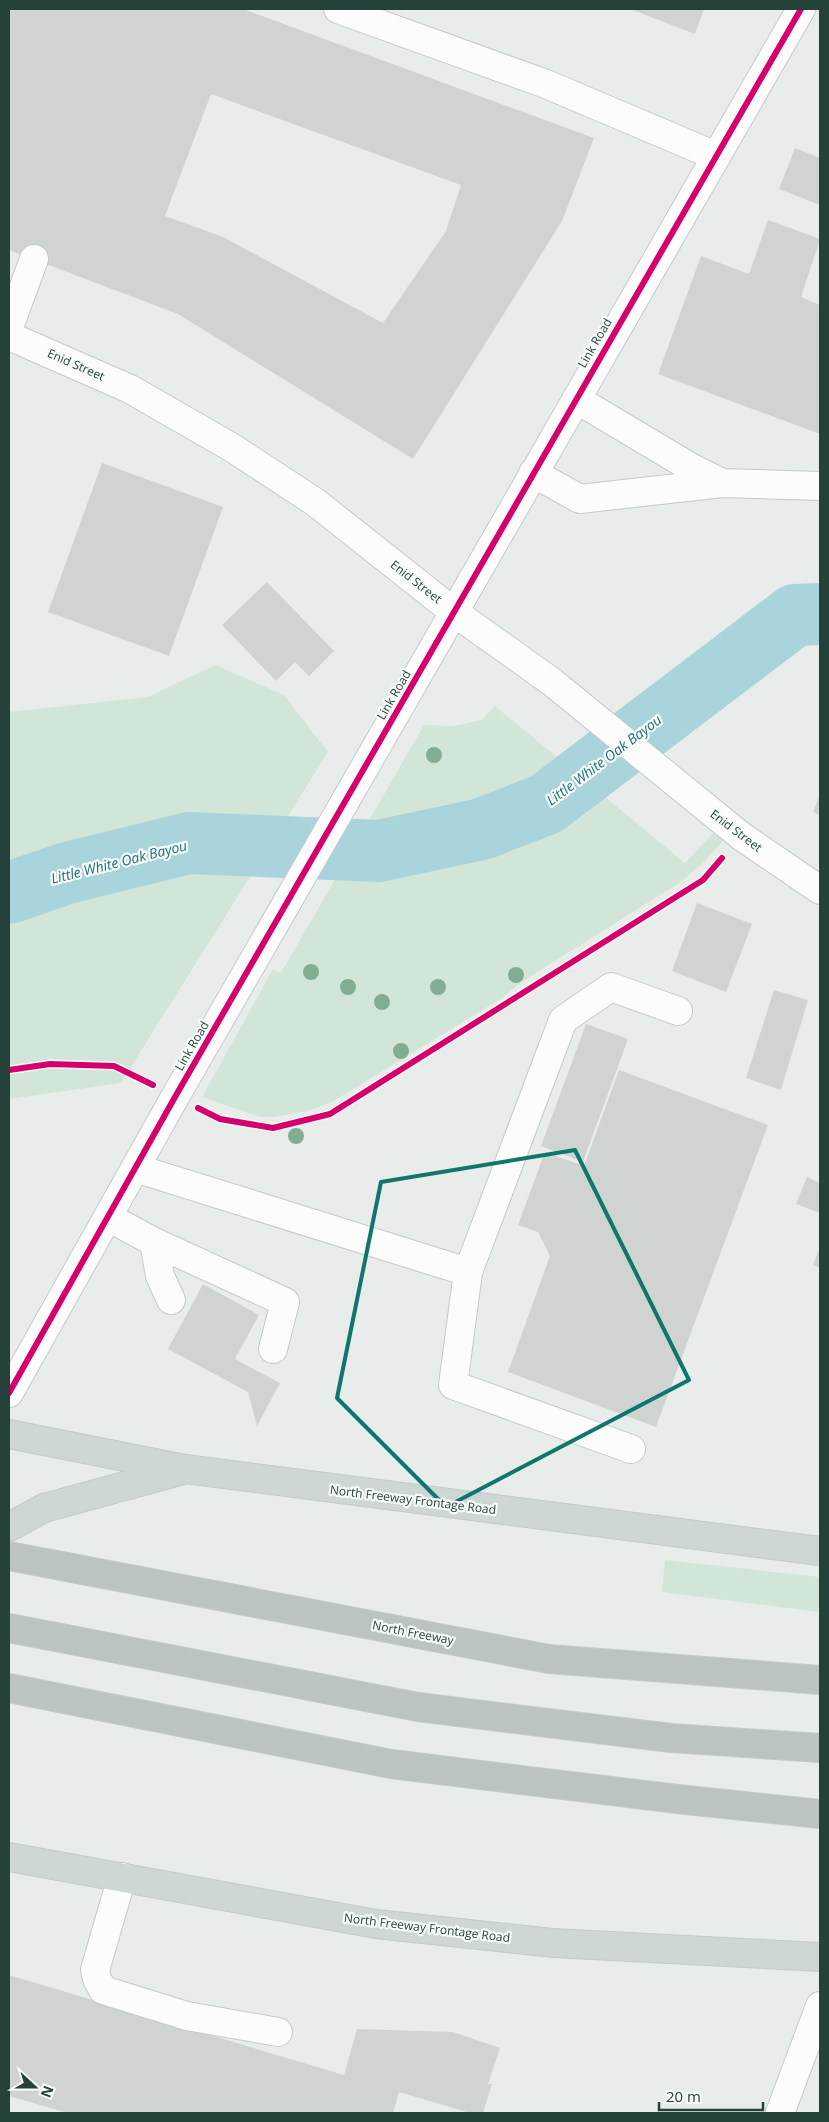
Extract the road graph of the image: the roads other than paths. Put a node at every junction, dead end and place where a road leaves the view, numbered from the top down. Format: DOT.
graph roads {
  1 [pos="338,9"];
  2 [pos="801,9"];
  3 [pos="716,156"];
  4 [pos="34,260"];
  5 [pos="9,327"];
  6 [pos="9,336"];
  7 [pos="576,399"];
  8 [pos="533,473"];
  9 [pos="722,483"];
  10 [pos="820,486"];
  11 [pos="454,612"];
  12 [pos="820,890"];
  13 [pos="678,1011"];
  14 [pos="135,1168"];
  15 [pos="108,1217"];
  16 [pos="154,1242"];
  17 [pos="468,1272"];
  18 [pos="171,1300"];
  19 [pos="272,1349"];
  20 [pos="9,1393"];
  21 [pos="9,1434"];
  22 [pos="631,1449"];
  23 [pos="185,1469"];
  24 [pos="9,1527"];
  25 [pos="820,1551"];
  26 [pos="9,1556"];
  27 [pos="19,1630"];
  28 [pos="820,1680"];
  29 [pos="9,1688"];
  30 [pos="820,1748"];
  31 [pos="820,1814"];
  32 [pos="9,1857"];
  33 [pos="122,1877"];
  34 [pos="820,1957"];
  35 [pos="820,2006"];
  36 [pos="278,2032"];
  37 [pos="780,2113"];
  1 -- 3 [label="street"];
  2 -- 3 [label="street, Link Road"];
  3 -- 7 [label="street, Link Road"];
  4 -- 5 [label="street"];
  6 -- 11 [label="street, Enid Street"];
  7 -- 8 [label="street, Link Road"];
  7 -- 9 [label="street"];
  8 -- 9 [label="street"];
  8 -- 11 [label="street, Link Road"];
  9 -- 10 [label="street"];
  11 -- 12 [label="street, Enid Street"];
  11 -- 14 [label="street, Link Road"];
  13 -- 17 [label="street"];
  14 -- 15 [label="street, Link Road"];
  14 -- 17 [label="street"];
  15 -- 16 [label="street"];
  15 -- 20 [label="street, Link Road"];
  16 -- 18 [label="street"];
  16 -- 19 [label="street"];
  17 -- 22 [label="street"];
  21 -- 23 [label="main road, North Freeway Frontage Road"];
  23 -- 24 [label="main road"];
  23 -- 25 [label="main road, North Freeway Frontage Road"];
  26 -- 28 [label="highway, North Freeway"];
  27 -- 30 [label="highway"];
  29 -- 31 [label="highway"];
  32 -- 33 [label="main road, North Freeway Frontage Road"];
  33 -- 34 [label="main road, North Freeway Frontage Road"];
  33 -- 36 [label="street"];
  35 -- 37 [label="street"];
}
